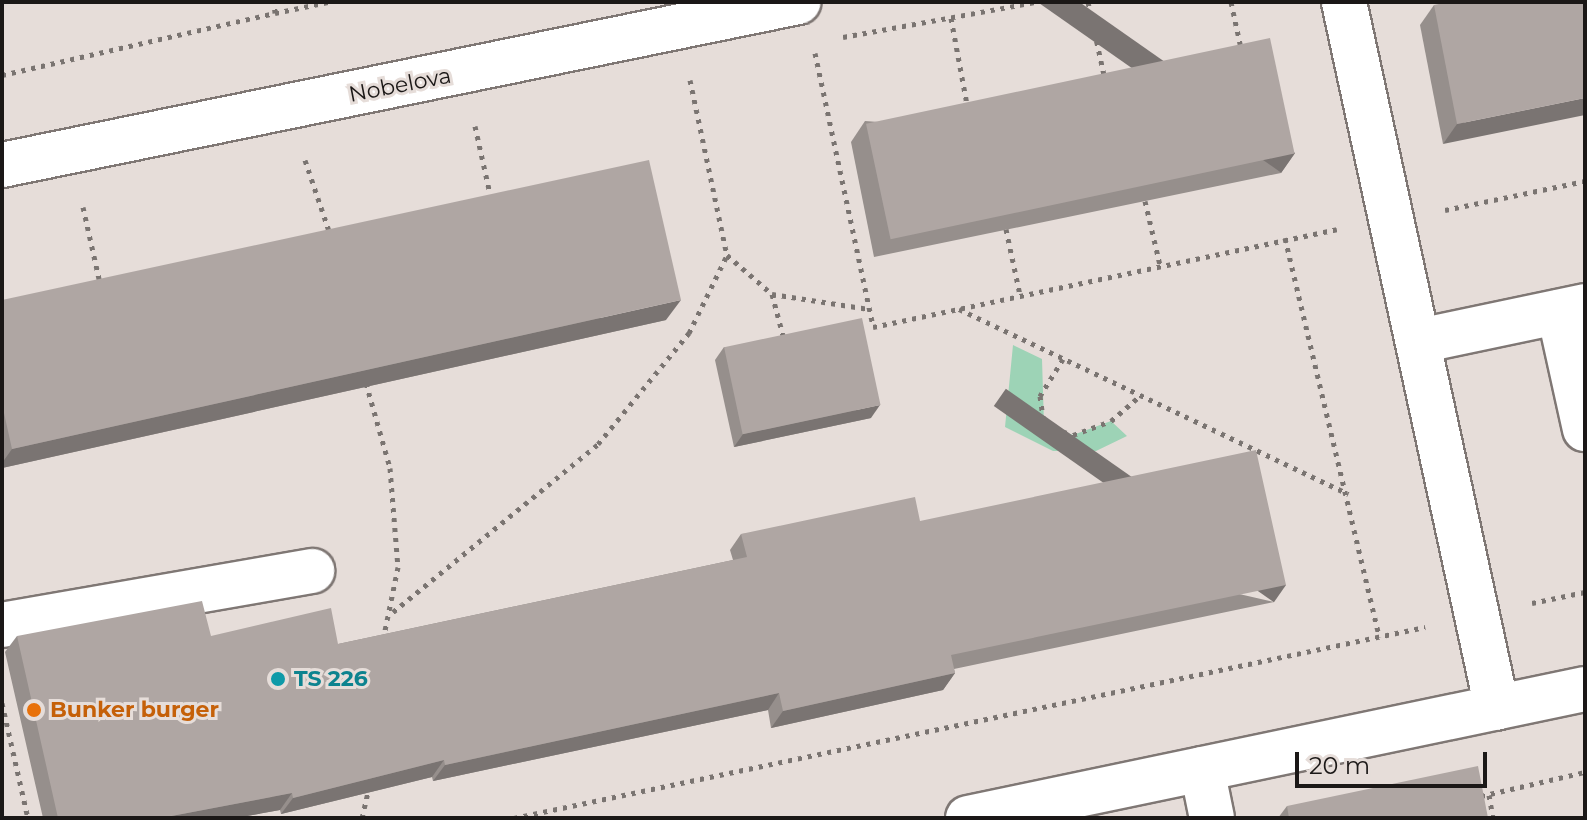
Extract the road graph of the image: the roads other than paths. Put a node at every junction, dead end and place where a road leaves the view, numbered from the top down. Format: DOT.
graph roads {
  1 [pos="798,2"];
  2 [pos="1344,2"];
  3 [pos="2,165"];
  4 [pos="1572,309"];
  5 [pos="1419,341"];
  6 [pos="1585,429"];
  7 [pos="312,571"];
  8 [pos="2,625"];
  9 [pos="1585,689"];
  10 [pos="1497,708"];
  11 [pos="1202,769"];
  12 [pos="968,818"];
  13 [pos="1212,818"];
  1 -- 3 [label="street, Nobelova"];
  2 -- 5 [label="street"];
  4 -- 5 [label="street"];
  4 -- 6 [label="street"];
  5 -- 10 [label="street"];
  7 -- 8 [label="street"];
  9 -- 10 [label="street"];
  10 -- 11 [label="street"];
  11 -- 12 [label="street"];
  11 -- 13 [label="street"];
}
